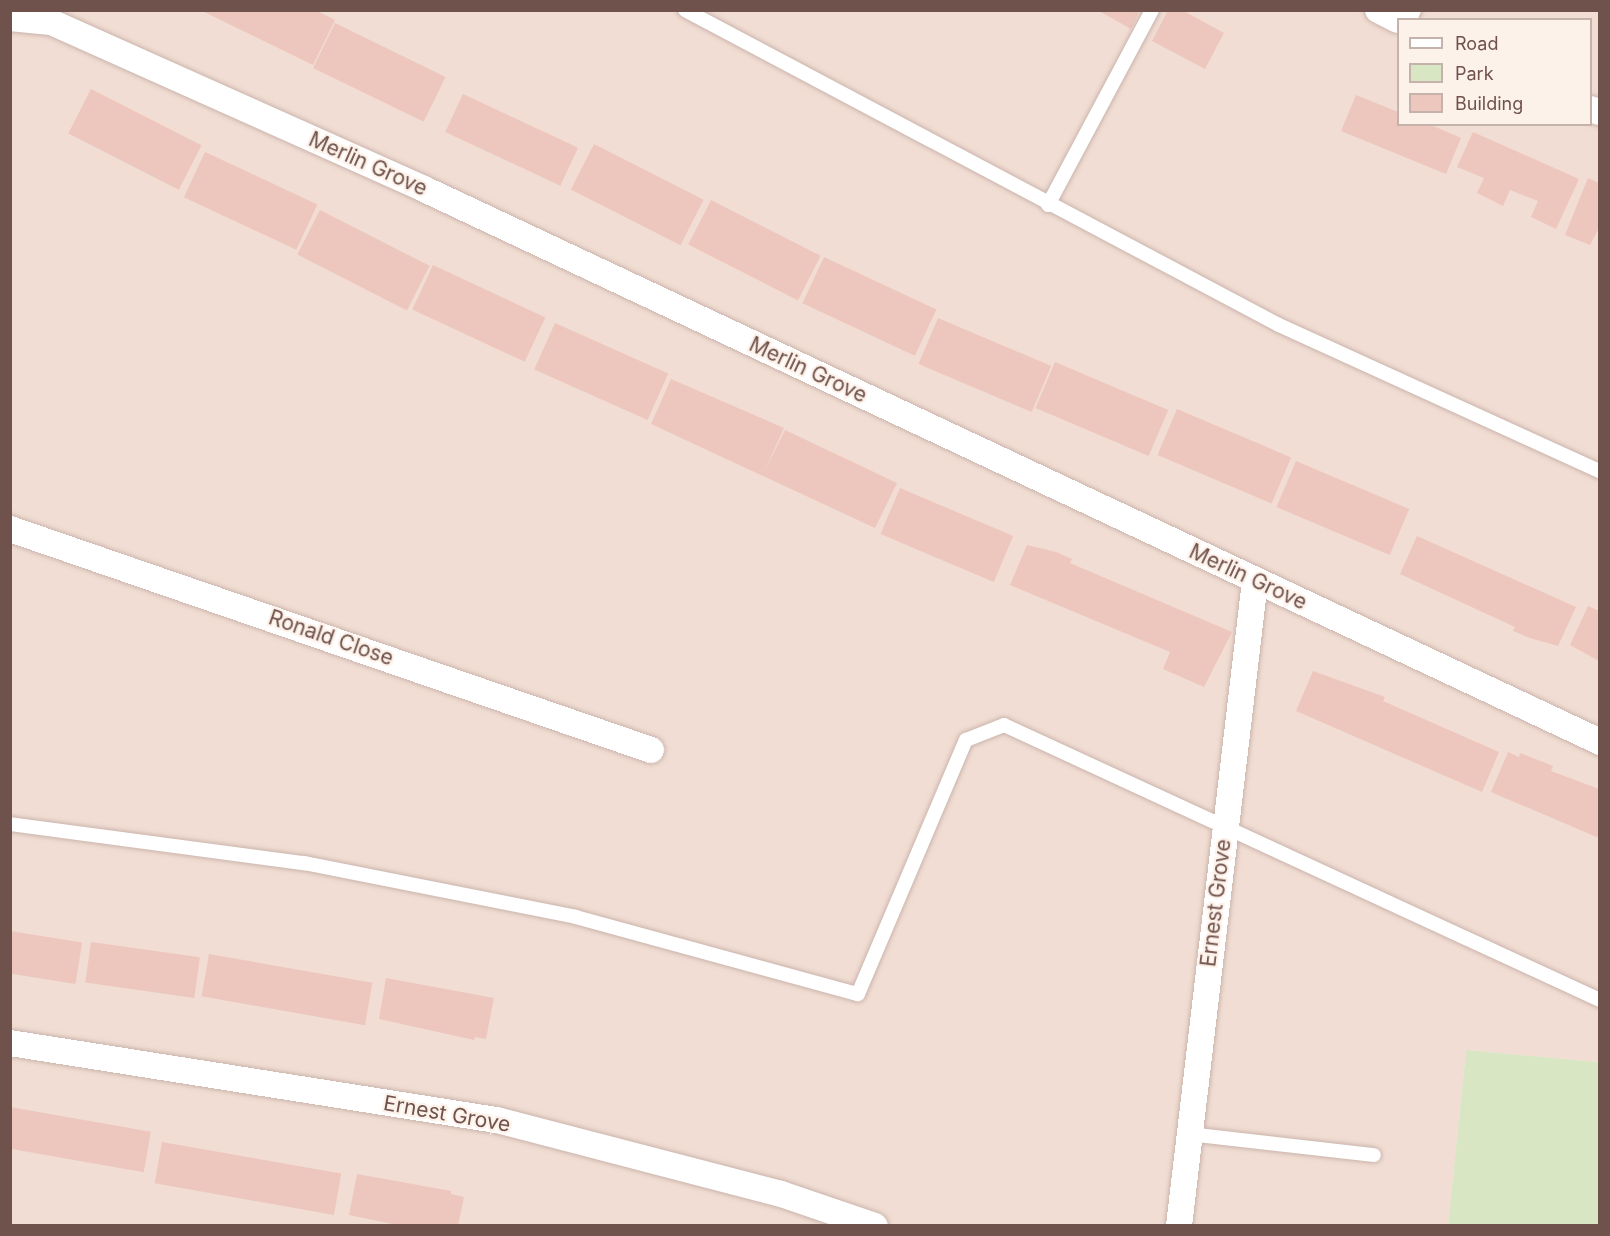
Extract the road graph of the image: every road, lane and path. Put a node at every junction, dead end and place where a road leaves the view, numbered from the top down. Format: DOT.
graph roads {
  1 [pos="685,10"];
  2 [pos="1152,10"];
  3 [pos="1378,10"];
  4 [pos="51,16"];
  5 [pos="10,18"];
  6 [pos="1397,20"];
  7 [pos="1048,205"];
  8 [pos="1599,471"];
  9 [pos="10,529"];
  10 [pos="1255,581"];
  11 [pos="1599,742"];
  12 [pos="651,750"];
  13 [pos="10,824"];
  14 [pos="1225,825"];
  15 [pos="1599,1000"];
  16 [pos="10,1043"];
  17 [pos="1189,1134"];
  18 [pos="1374,1155"];
  19 [pos="875,1226"];
  20 [pos="1179,1226"];
  1 -- 7 [label="lane"];
  2 -- 7 [label="lane"];
  3 -- 6 [label="street"];
  4 -- 5 [label="street, Merlin Grove"];
  4 -- 10 [label="street, Merlin Grove"];
  7 -- 8 [label="lane"];
  9 -- 12 [label="street, Ronald Close"];
  10 -- 11 [label="street, Merlin Grove"];
  10 -- 14 [label="street, Ernest Grove"];
  13 -- 14 [label="lane"];
  14 -- 15 [label="lane"];
  14 -- 17 [label="street, Ernest Grove"];
  16 -- 19 [label="street, Ernest Grove"];
  17 -- 18 [label="lane"];
  17 -- 20 [label="street, Ernest Grove"];
}
